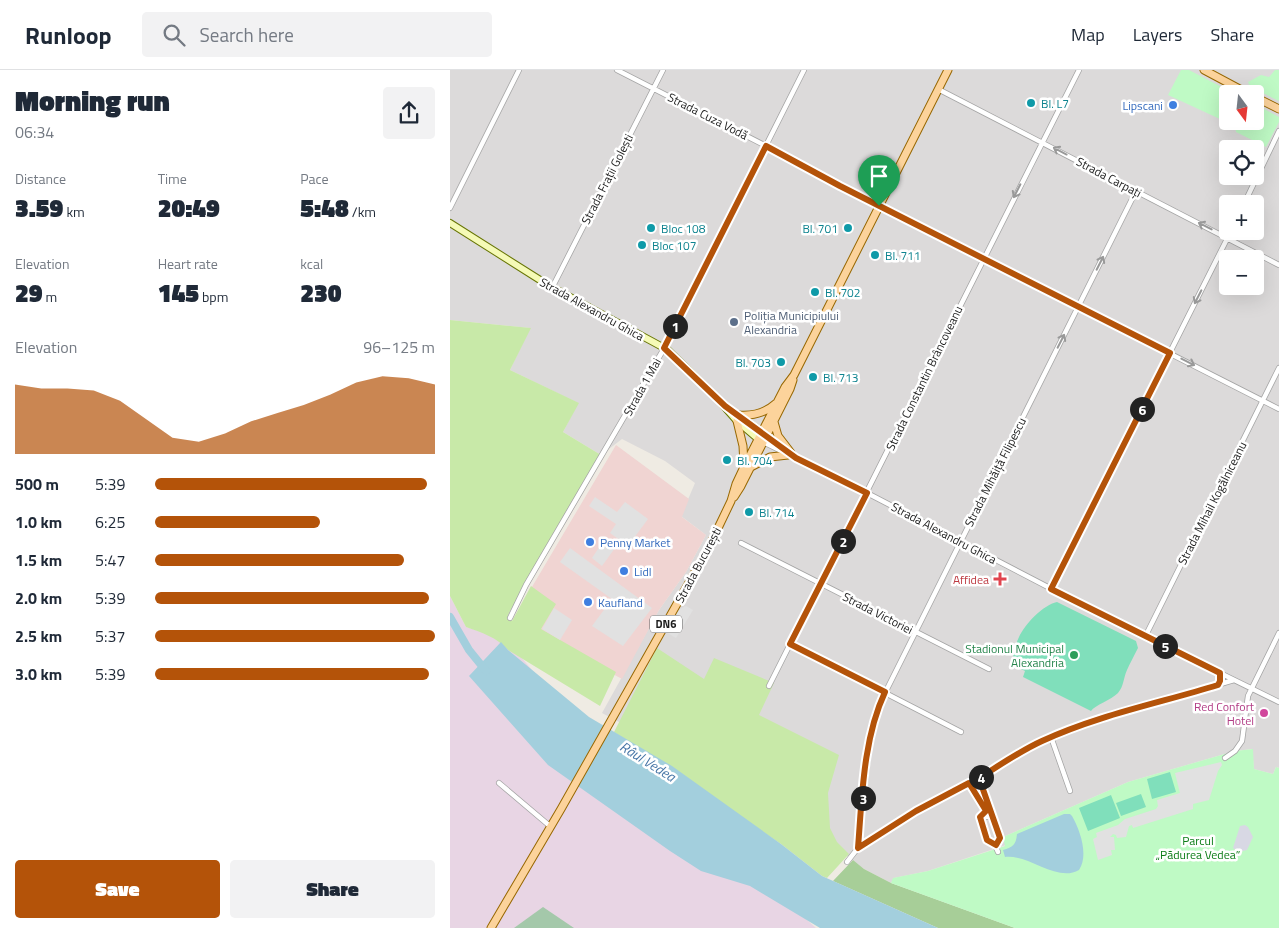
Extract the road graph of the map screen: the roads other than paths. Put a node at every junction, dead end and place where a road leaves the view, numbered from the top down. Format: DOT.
graph roads {
  1 [pos="519,70"];
  2 [pos="617,70"];
  3 [pos="663,70"];
  4 [pos="804,70"];
  5 [pos="948,70"];
  6 [pos="1079,70"];
  7 [pos="1204,70"];
  8 [pos="1232,85"];
  9 [pos="654,89"];
  10 [pos="938,89"];
  11 [pos="1264,102"];
  12 [pos="1279,109"];
  13 [pos="1279,131"];
  14 [pos="1042,142"];
  15 [pos="766,146"];
  16 [pos="1136,191"];
  17 [pos="1248,195"];
  18 [pos="879,206"];
  19 [pos="450,208"];
  20 [pos="450,223"];
  21 [pos="1219,234"];
  22 [pos="1226,240"];
  23 [pos="1231,240"];
  24 [pos="983,258"];
  25 [pos="1279,265"];
  26 [pos="552,288"];
  27 [pos="1078,306"];
  28 [pos="664,348"];
  29 [pos="1170,353"];
  30 [pos="1279,368"];
  31 [pos="794,374"];
  32 [pos="1263,400"];
  33 [pos="777,403"];
  34 [pos="1279,409"];
  35 [pos="738,418"];
  36 [pos="774,422"];
  37 [pos="762,437"];
  38 [pos="789,454"];
  39 [pos="747,467"];
  40 [pos="867,493"];
  41 [pos="960,542"];
  42 [pos="741,543"];
  43 [pos="821,584"];
  44 [pos="1051,589"];
  45 [pos="510,618"];
  46 [pos="916,632"];
  47 [pos="1279,633"];
  48 [pos="1145,637"];
  49 [pos="790,644"];
  50 [pos="989,669"];
  51 [pos="1220,673"];
  52 [pos="1234,680"];
  53 [pos="1218,685"];
  54 [pos="769,686"];
  55 [pos="1251,688"];
  56 [pos="885,692"];
  57 [pos="1279,702"];
  58 [pos="961,732"];
  59 [pos="1051,737"];
  60 [pos="1225,758"];
  61 [pos="979,778"];
  62 [pos="499,783"];
  63 [pos="969,783"];
  64 [pos="1070,791"];
  65 [pos="987,813"];
  66 [pos="551,827"];
  67 [pos="996,845"];
  68 [pos="858,848"];
  69 [pos="998,852"];
  70 [pos="847,862"];
  71 [pos="491,928"];
  1 -- 19 [label="street"];
  2 -- 9 [label="street, Strada Cuza Vodă"];
  3 -- 9 [label="street, Strada Frații Golești"];
  4 -- 15 [label="street, Strada 1 Mai"];
  5 -- 10 [label="main road, Strada București / DN6"];
  6 -- 14 [label="street, Strada Constantin Brâncoveanu"];
  7 -- 8 [label="main road"];
  9 -- 15 [label="street, Strada Cuza Vodă"];
  9 -- 26 [label="street, Strada Frații Golești"];
  10 -- 14 [label="street, Strada Carpați"];
  10 -- 18 [label="main road, Strada București / DN6"];
  11 -- 12 [label="main road"];
  13 -- 17 [label="street"];
  16 -- 14 [label="street, Strada Carpați, one-way"];
  14 -- 24 [label="street, Strada Constantin Brâncoveanu, one-way"];
  15 -- 18 [label="street, Strada Cuza Vodă"];
  15 -- 28 [label="street, Strada 1 Mai"];
  21 -- 16 [label="street, Strada Carpați, one-way"];
  27 -- 16 [label="street, Strada Mihăiță Filipescu, one-way"];
  18 -- 24 [label="street, Strada Cuza Vodă"];
  18 -- 31 [label="main road, Strada București / DN6"];
  20 -- 26 [label="street, Strada Alexandru Ghica"];
  22 -- 29 [label="street, one-way"];
  23 -- 25 [label="street, Strada Carpați"];
  24 -- 27 [label="street, Strada Cuza Vodă"];
  24 -- 40 [label="street, Strada Constantin Brâncoveanu"];
  26 -- 28 [label="street, Strada Alexandru Ghica"];
  27 -- 29 [label="street, Strada Cuza Vodă"];
  41 -- 27 [label="street, Strada Mihăiță Filipescu, one-way"];
  28 -- 35 [label="street, Strada Alexandru Ghica"];
  28 -- 45 [label="street, Strada 1 Mai"];
  29 -- 32 [label="street, Strada Cuza Vodă, one-way"];
  29 -- 44 [label="street"];
  30 -- 32 [label="street, Strada Mihail Kogălniceanu"];
  31 -- 33 [label="main road, Strada București / DN6"];
  31 -- 36 [label="main road, Strada București / DN6"];
  32 -- 34 [label="street, Strada Cuza Vodă"];
  32 -- 48 [label="street, Strada Mihail Kogălniceanu"];
  33 -- 35 [label="main road"];
  33 -- 37 [label="main road, Strada București / DN6"];
  35 -- 37 [label="street, Strada Alexandru Ghica"];
  35 -- 39 [label="main road"];
  36 -- 37 [label="main road, Strada București / DN6"];
  36 -- 38 [label="main road"];
  37 -- 38 [label="street, Strada Alexandru Ghica"];
  37 -- 39 [label="main road, Strada București / DN6"];
  38 -- 39 [label="main road"];
  38 -- 40 [label="street, Strada Alexandru Ghica"];
  39 -- 66 [label="main road, Strada București / DN6"];
  40 -- 41 [label="street, Strada Alexandru Ghica"];
  40 -- 43 [label="street, Strada Constantin Brâncoveanu"];
  41 -- 44 [label="street, Strada Alexandru Ghica"];
  41 -- 46 [label="street, Strada Mihăiță Filipescu"];
  42 -- 43 [label="street, Strada Victoriei"];
  43 -- 46 [label="street, Strada Victoriei"];
  43 -- 49 [label="street, Strada Constantin Brâncoveanu"];
  44 -- 48 [label="street, Strada Alexandru Ghica"];
  46 -- 50 [label="street, Strada Victoriei"];
  46 -- 56 [label="street, Strada Mihăiță Filipescu"];
  47 -- 55 [label="street"];
  48 -- 51 [label="street, Strada Alexandru Ghica"];
  49 -- 54 [label="street, Strada Constantin Brâncoveanu"];
  49 -- 56 [label="street"];
  51 -- 52 [label="street, Strada Alexandru Ghica"];
  51 -- 53 [label="street"];
  52 -- 53 [label="street"];
  52 -- 55 [label="street, Strada Alexandru Ghica"];
  53 -- 59 [label="street"];
  55 -- 57 [label="street, Strada Alexandru Ghica"];
  55 -- 60 [label="street"];
  56 -- 58 [label="street"];
  56 -- 68 [label="street, Strada Mihăiță Filipescu"];
  59 -- 61 [label="street"];
  59 -- 64 [label="street"];
  61 -- 63 [label="street"];
  61 -- 65 [label="street"];
  62 -- 66 [label="street"];
  63 -- 65 [label="street"];
  63 -- 68 [label="street"];
  65 -- 67 [label="street"];
  65 -- 67 [label="street"];
  66 -- 71 [label="main road, DN6"];
  67 -- 69 [label="street"];
  68 -- 70 [label="street"];
}
